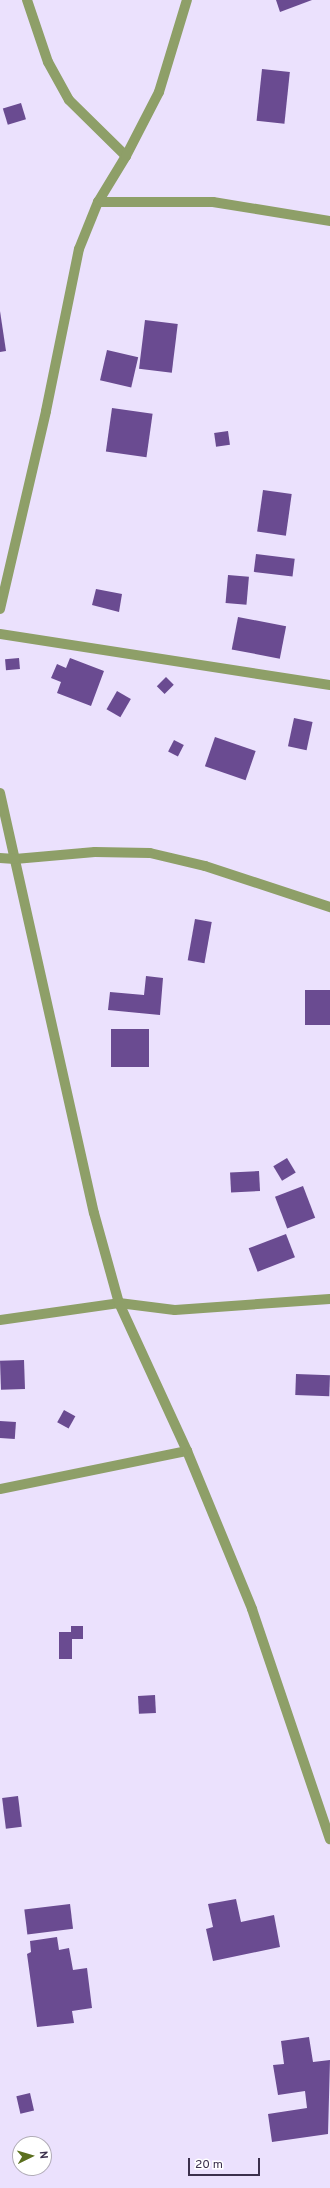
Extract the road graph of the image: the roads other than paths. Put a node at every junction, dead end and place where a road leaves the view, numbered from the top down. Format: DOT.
graph roads {
  1 [pos="27,0"];
  2 [pos="187,0"];
  3 [pos="126,156"];
  4 [pos="98,202"];
  5 [pos="330,221"];
  6 [pos="0,609"];
  7 [pos="0,634"];
  8 [pos="330,685"];
  9 [pos="0,793"];
  10 [pos="0,858"];
  11 [pos="15,859"];
  12 [pos="330,907"];
  13 [pos="330,1299"];
  14 [pos="118,1303"];
  15 [pos="0,1320"];
  16 [pos="187,1451"];
  17 [pos="0,1489"];
  18 [pos="330,1839"];
  1 -- 3 [label="street"];
  2 -- 3 [label="street"];
  3 -- 4 [label="street"];
  4 -- 5 [label="street"];
  4 -- 6 [label="street"];
  7 -- 8 [label="street"];
  9 -- 11 [label="street"];
  10 -- 11 [label="street"];
  11 -- 12 [label="street"];
  11 -- 14 [label="street"];
  13 -- 14 [label="street"];
  14 -- 15 [label="street"];
  14 -- 16 [label="street"];
  16 -- 17 [label="street"];
  16 -- 18 [label="street"];
}
